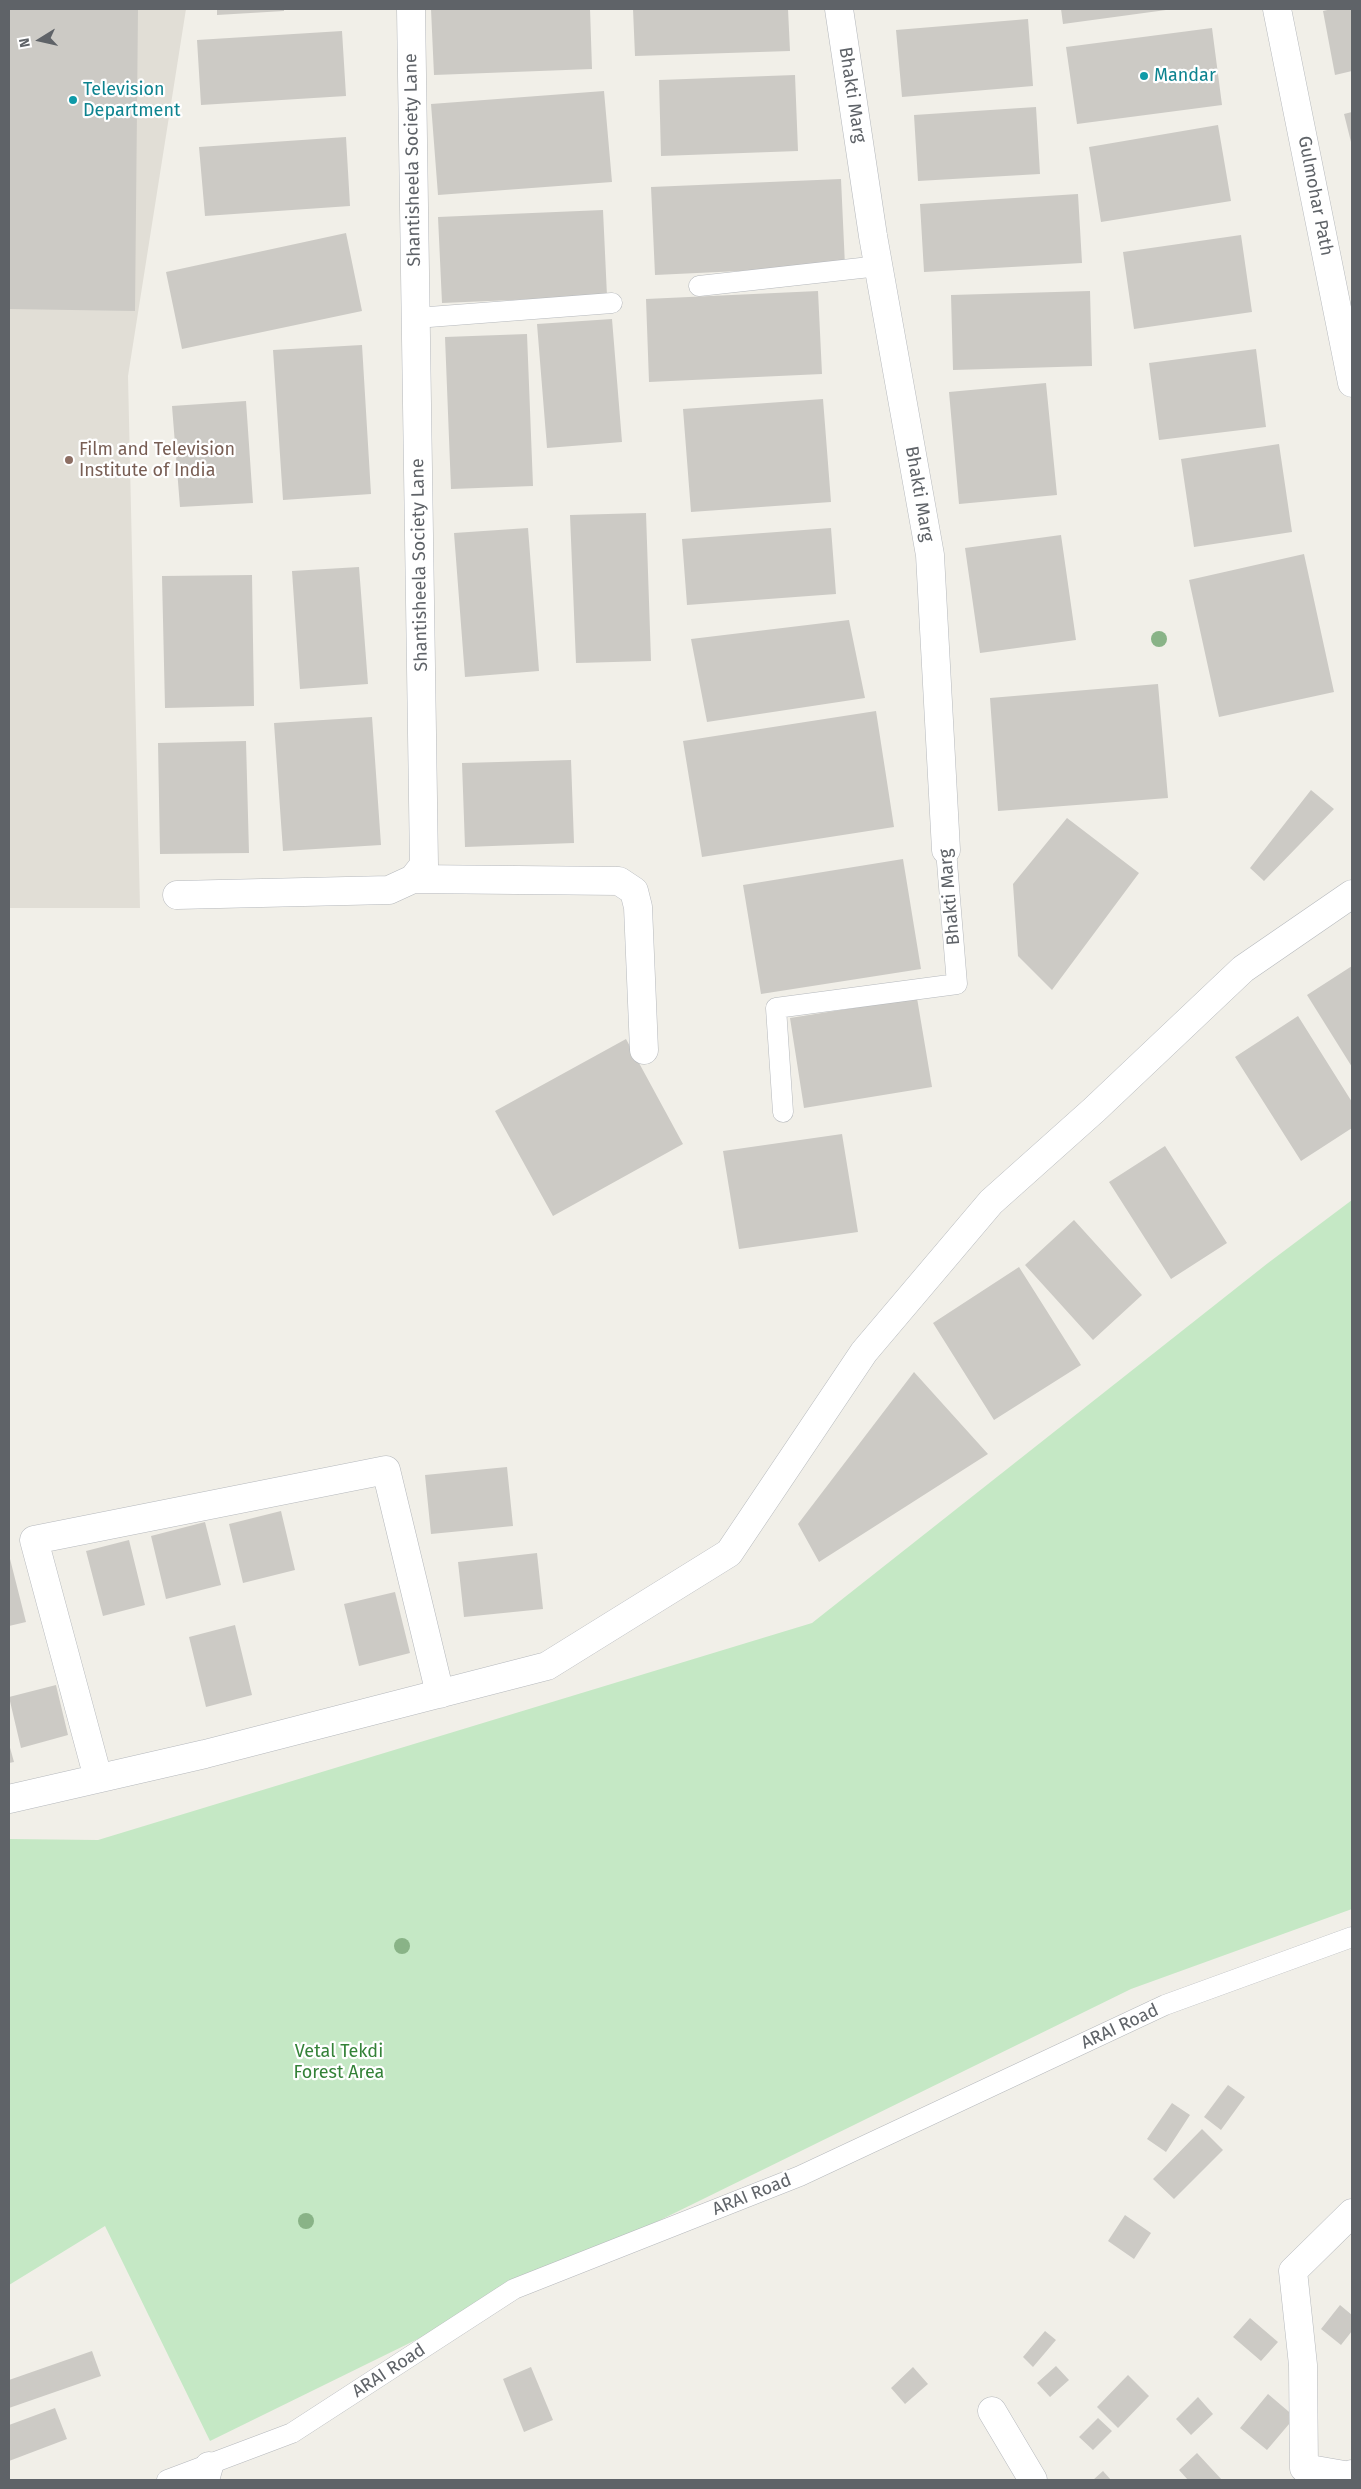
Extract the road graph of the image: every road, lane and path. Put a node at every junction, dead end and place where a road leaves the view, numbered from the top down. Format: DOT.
graph roads {
  1 [pos="411,9"];
  2 [pos="838,9"];
  3 [pos="1277,9"];
  4 [pos="879,266"];
  5 [pos="699,286"];
  6 [pos="612,303"];
  7 [pos="416,318"];
  8 [pos="1352,382"];
  9 [pos="946,850"];
  10 [pos="413,879"];
  11 [pos="1352,894"];
  12 [pos="177,895"];
  13 [pos="644,1050"];
  14 [pos="783,1112"];
  15 [pos="440,1694"];
  16 [pos="98,1778"];
  17 [pos="9,1799"];
  18 [pos="1352,1937"];
  19 [pos="1352,2213"];
  20 [pos="992,2411"];
  21 [pos="207,2473"];
  22 [pos="1352,2474"];
  23 [pos="167,2480"];
  24 [pos="1033,2480"];
  1 -- 7 [label="street, Shantisheela Society Lane"];
  2 -- 4 [label="street, Bhakti Marg"];
  3 -- 8 [label="street, Gulmohar Path"];
  4 -- 5 [label="lane"];
  4 -- 9 [label="street, Bhakti Marg"];
  6 -- 7 [label="lane"];
  7 -- 10 [label="street, Shantisheela Society Lane"];
  9 -- 14 [label="lane, Bhakti Marg"];
  10 -- 12 [label="street"];
  10 -- 13 [label="street"];
  11 -- 15 [label="street"];
  15 -- 16 [label="street"];
  15 -- 16 [label="street"];
  16 -- 17 [label="street"];
  18 -- 21 [label="lane, ARAI Road"];
  19 -- 22 [label="street"];
  20 -- 24 [label="street"];
  21 -- 23 [label="lane, ARAI Road"];
}
